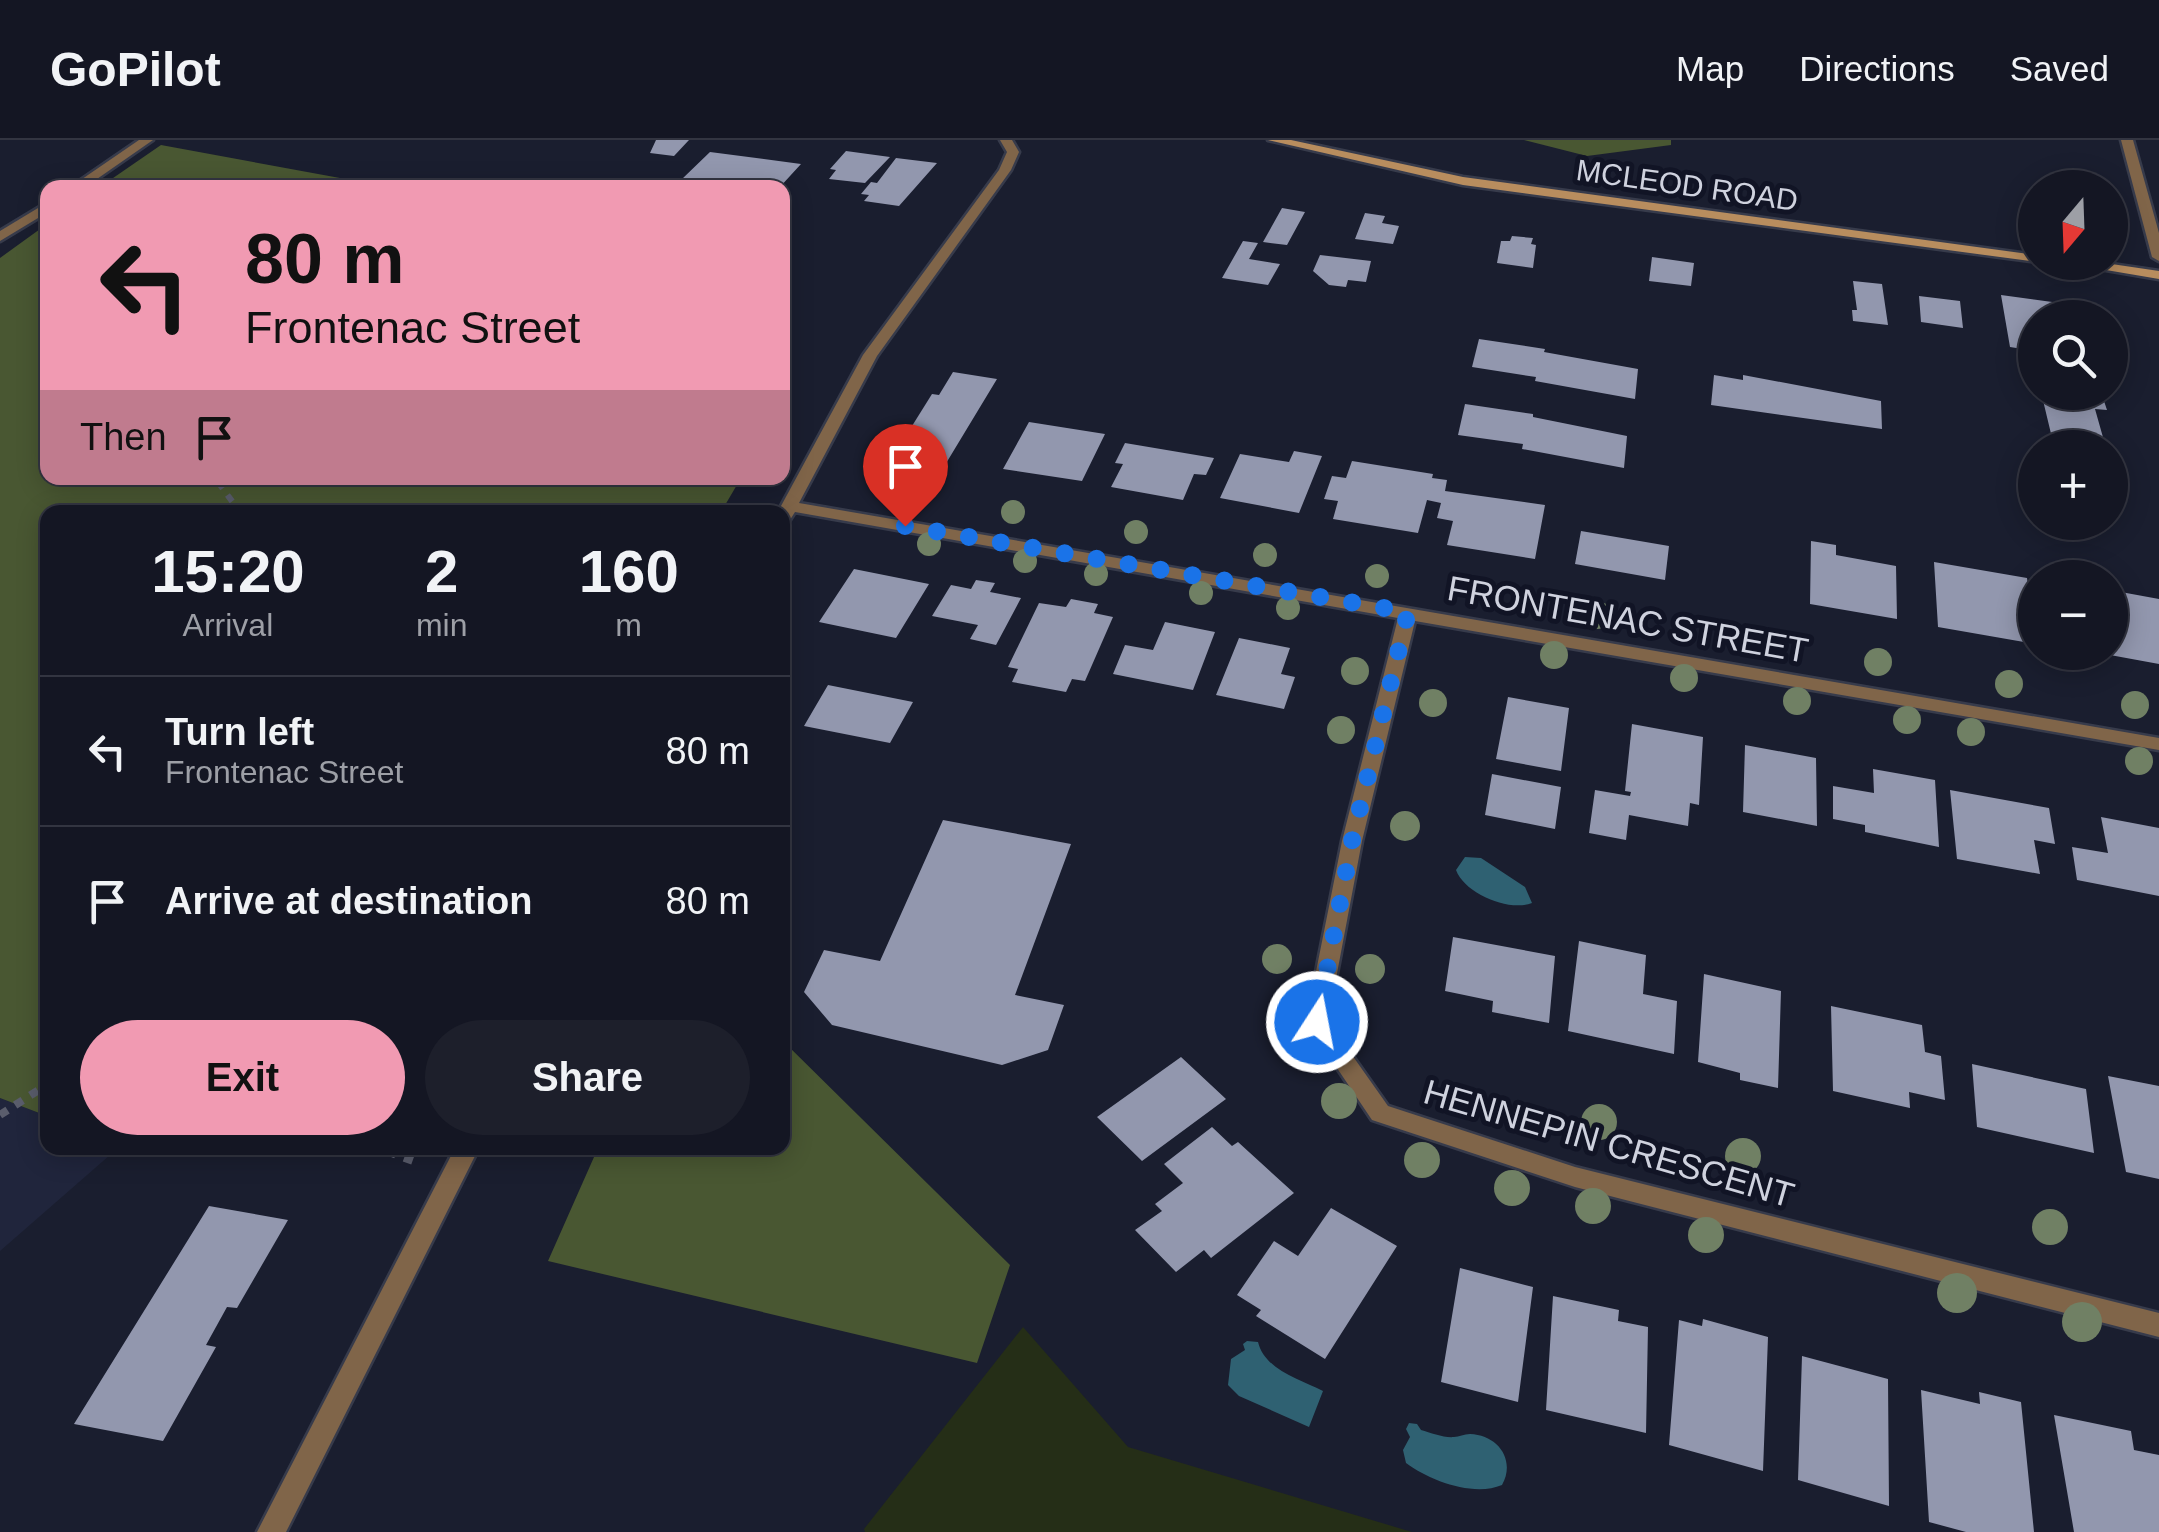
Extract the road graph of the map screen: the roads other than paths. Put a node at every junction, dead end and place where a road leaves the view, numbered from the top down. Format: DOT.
graph roads {
  1 [pos="147,140"];
  2 [pos="1006,140"];
  3 [pos="1274,140"];
  4 [pos="2127,140"];
  5 [pos="87,180"];
  6 [pos="40,211"];
  7 [pos="0,237"];
  8 [pos="2018,256"];
  9 [pos="2159,257"];
  10 [pos="2128,271"];
  11 [pos="2159,275"];
  12 [pos="790,505"];
  13 [pos="790,514"];
  14 [pos="1408,612"];
  15 [pos="2159,744"];
  16 [pos="463,1155"];
  17 [pos="2159,1325"];
  18 [pos="271,1532"];
  1 -- 5 [label="street"];
  2 -- 12 [label="street"];
  3 -- 8 [label="main road, MCLEOD ROAD"];
  4 -- 9 [label="street"];
  6 -- 7 [label="street"];
  10 -- 11 [label="main road"];
  13 -- 14 [label="street, FRONTENAC STREET"];
  14 -- 15 [label="street, FRONTENAC STREET"];
  14 -- 17 [label="street, HENNEPIN CRESCENT"];
  16 -- 18 [label="street"];
}
